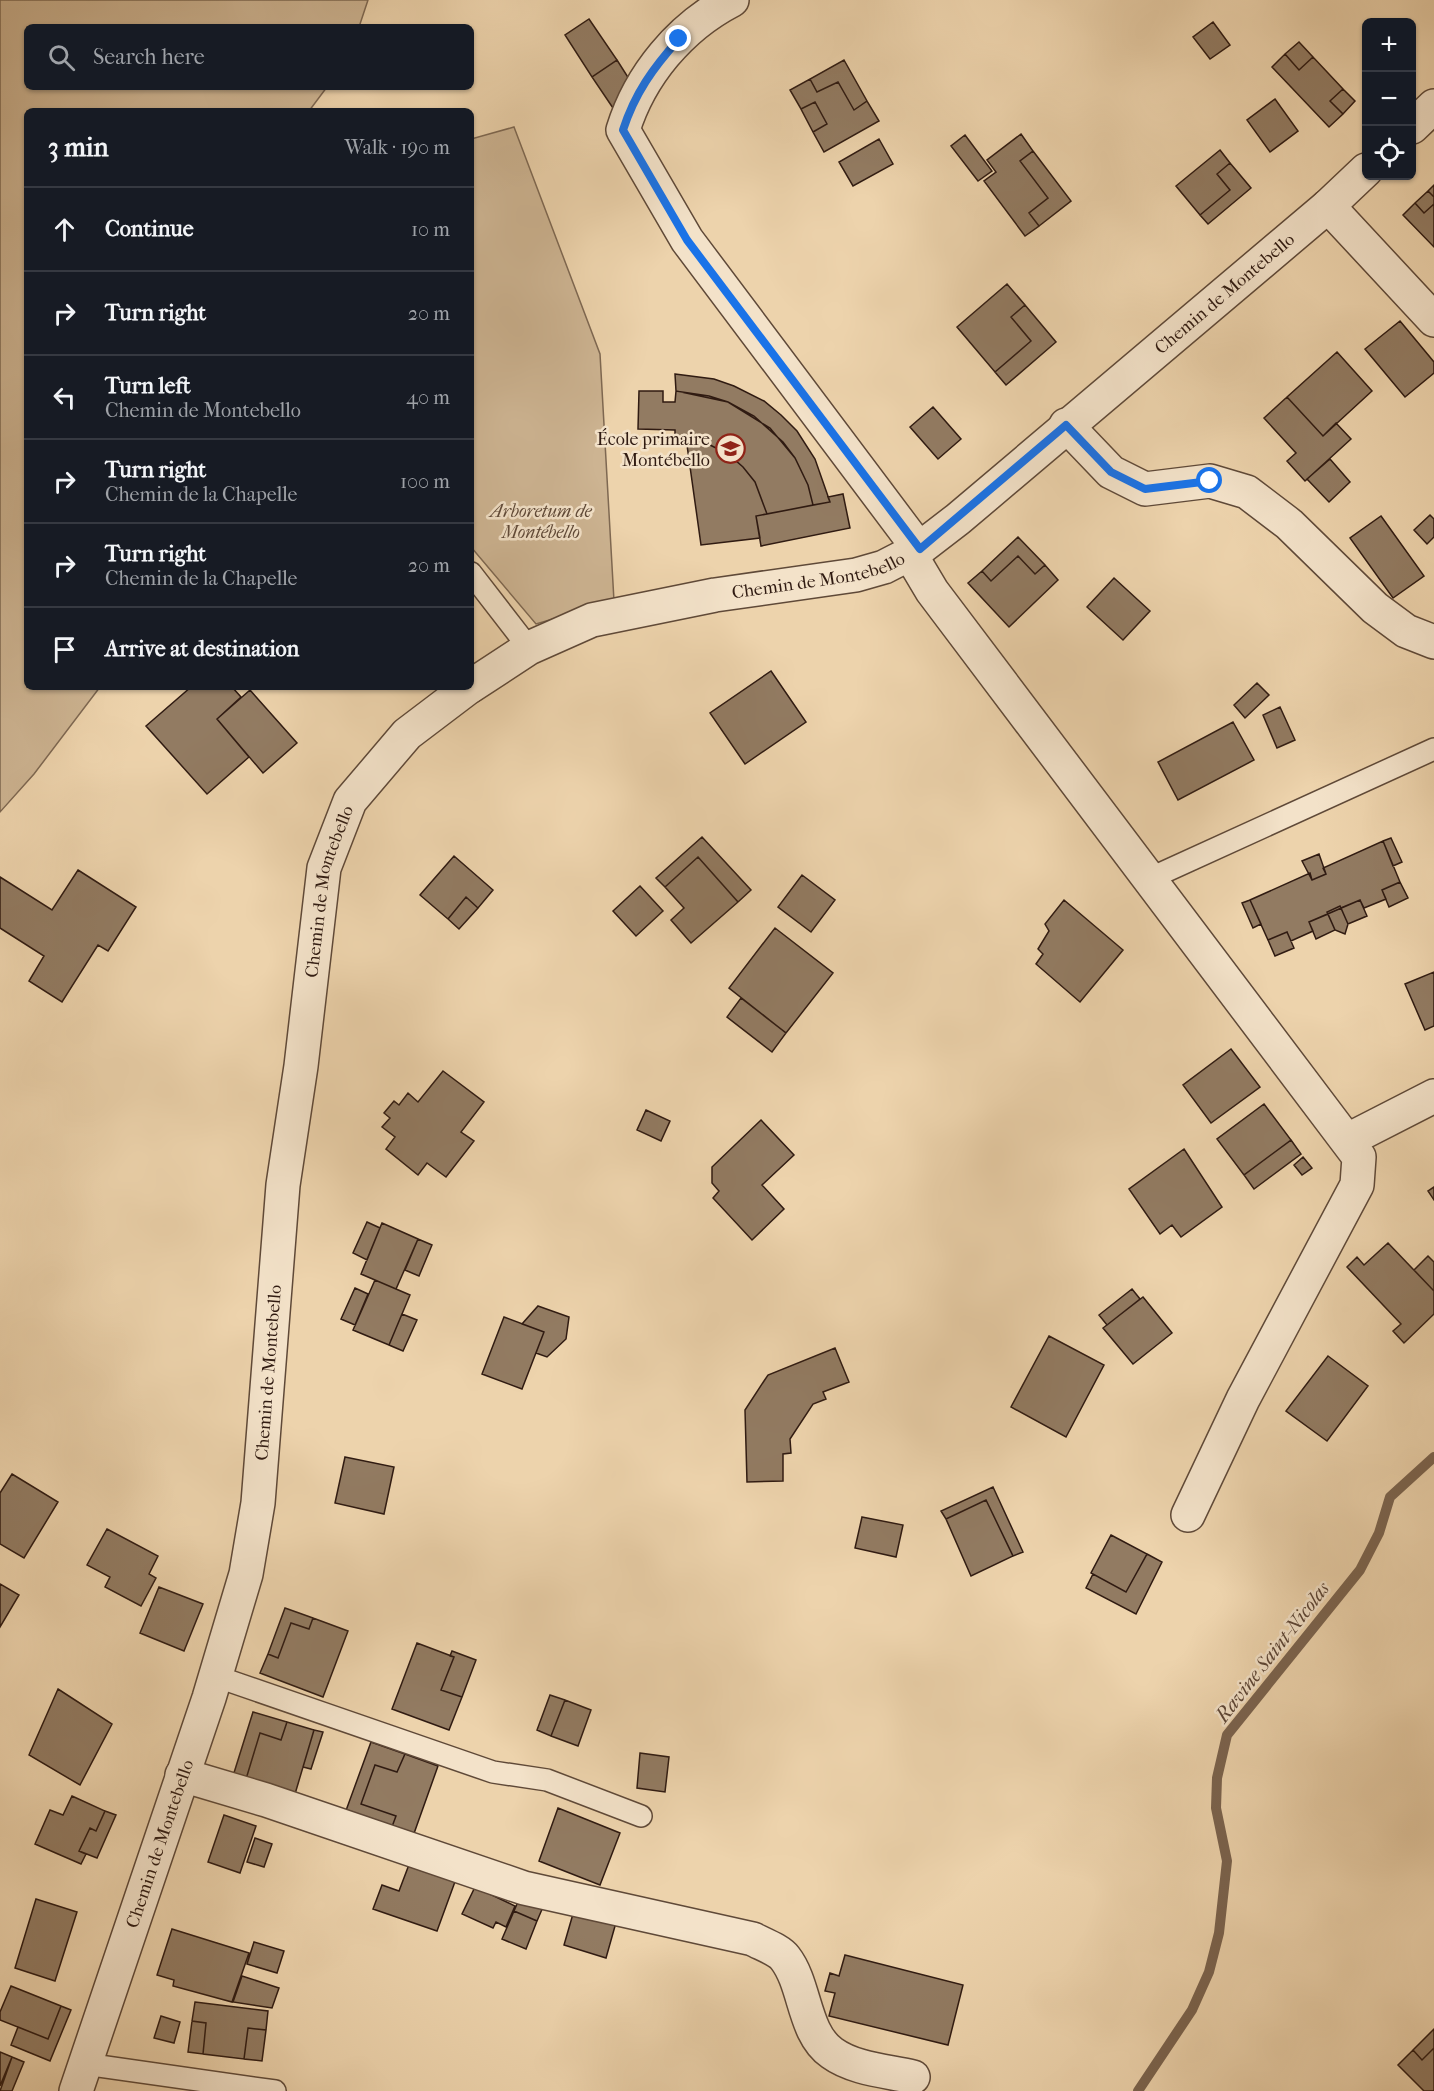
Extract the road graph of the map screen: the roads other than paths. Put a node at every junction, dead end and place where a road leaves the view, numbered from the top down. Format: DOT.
graph roads {
  1 [pos="732,0"];
  2 [pos="1434,106"];
  3 [pos="1413,126"];
  4 [pos="1362,174"];
  5 [pos="1328,206"];
  6 [pos="1434,320"];
  7 [pos="1066,425"];
  8 [pos="915,552"];
  9 [pos="474,577"];
  10 [pos="1434,642"];
  11 [pos="529,648"];
  12 [pos="474,683"];
  13 [pos="465,690"];
  14 [pos="1434,748"];
  15 [pos="1150,878"];
  16 [pos="1434,1096"];
  17 [pos="1348,1140"];
  18 [pos="1188,1515"];
  19 [pos="215,1676"];
  20 [pos="183,1775"];
  21 [pos="641,1816"];
  22 [pos="81,2077"];
  23 [pos="913,2077"];
  24 [pos="275,2091"];
  1 -- 8 [label="street"];
  2 -- 3 [label="street"];
  4 -- 5 [label="street, Chemin de Montebello"];
  5 -- 6 [label="street"];
  5 -- 7 [label="street, Chemin de Montebello"];
  7 -- 8 [label="street, Chemin de Montebello"];
  7 -- 10 [label="street"];
  8 -- 11 [label="street, Chemin de Montebello"];
  8 -- 15 [label="street"];
  9 -- 11 [label="lane"];
  11 -- 12 [label="street, Chemin de Montebello"];
  13 -- 19 [label="street, Chemin de Montebello"];
  14 -- 15 [label="lane"];
  15 -- 17 [label="street"];
  16 -- 17 [label="street"];
  17 -- 18 [label="street"];
  19 -- 20 [label="street, Chemin de Montebello"];
  19 -- 21 [label="lane"];
  20 -- 22 [label="street, Chemin de Montebello"];
  20 -- 23 [label="street"];
  22 -- 24 [label="lane"];
}
